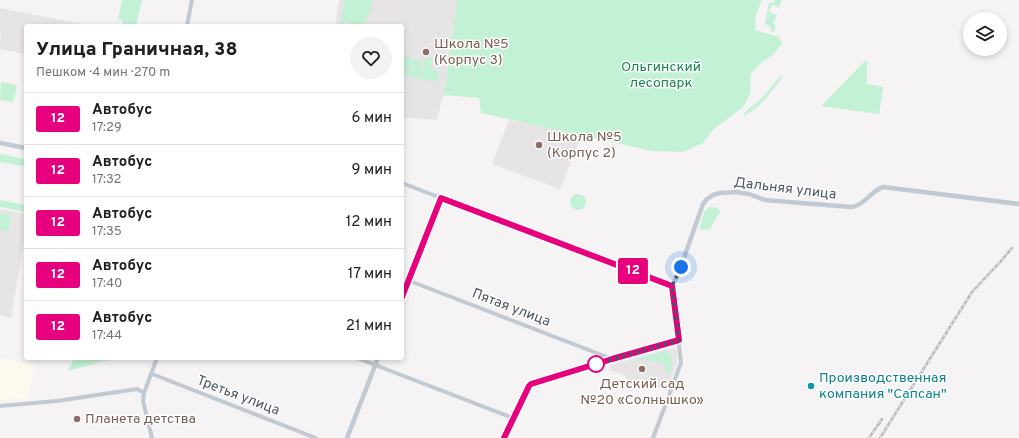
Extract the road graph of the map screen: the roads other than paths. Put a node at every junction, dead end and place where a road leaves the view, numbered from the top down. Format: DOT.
graph roads {
  1 [pos="192,0"];
  2 [pos="187,24"];
  3 [pos="0,143"];
  4 [pos="24,148"];
  5 [pos="404,184"];
  6 [pos="441,198"];
  7 [pos="1019,204"];
  8 [pos="404,279"];
  9 [pos="408,281"];
  10 [pos="672,286"];
  11 [pos="404,292"];
  12 [pos="679,340"];
  13 [pos="612,359"];
  14 [pos="156,360"];
  15 [pos="362,360"];
  16 [pos="377,360"];
  17 [pos="375,365"];
  18 [pos="152,374"];
  19 [pos="144,393"];
  20 [pos="0,406"];
  21 [pos="513,418"];
  22 [pos="152,438"];
  23 [pos="316,438"];
  24 [pos="347,438"];
  25 [pos="504,438"];
  26 [pos="653,438"];
  1 -- 2 [label="street"];
  3 -- 4 [label="street"];
  5 -- 6 [label="street"];
  6 -- 9 [label="street"];
  6 -- 10 [label="street"];
  7 -- 10 [label="street, Дальняя улица"];
  8 -- 9 [label="street, Пятая улица"];
  9 -- 11 [label="street"];
  9 -- 13 [label="street, Пятая улица"];
  10 -- 12 [label="street"];
  12 -- 13 [label="street"];
  12 -- 26 [label="street"];
  13 -- 21 [label="street"];
  14 -- 18 [label="street"];
  15 -- 17 [label="street"];
  16 -- 17 [label="street"];
  17 -- 21 [label="street"];
  17 -- 24 [label="street"];
  18 -- 19 [label="street"];
  18 -- 23 [label="street, Третья улица"];
  19 -- 20 [label="street"];
  19 -- 22 [label="street"];
  21 -- 25 [label="street"];
}
